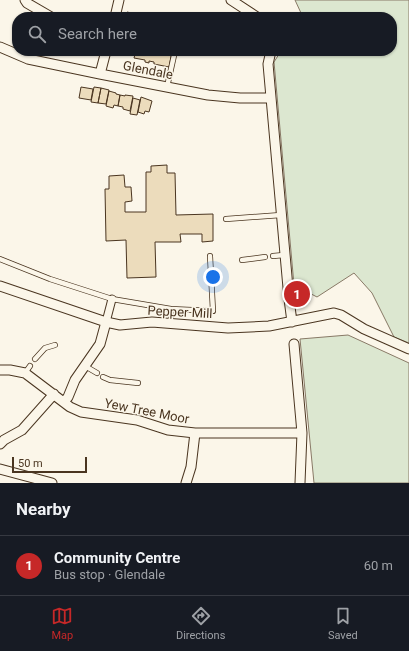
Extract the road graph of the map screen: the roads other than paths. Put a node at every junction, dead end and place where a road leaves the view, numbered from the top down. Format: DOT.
graph roads {
  1 [pos="25,0"];
  2 [pos="119,0"];
  3 [pos="231,0"];
  4 [pos="42,12"];
  5 [pos="115,12"];
  6 [pos="249,12"];
  7 [pos="0,48"];
  8 [pos="12,53"];
  9 [pos="20,56"];
  10 [pos="105,56"];
  11 [pos="174,56"];
  12 [pos="270,56"];
  13 [pos="100,74"];
  14 [pos="167,87"];
  15 [pos="270,98"];
  16 [pos="281,215"];
  17 [pos="226,219"];
  18 [pos="284,255"];
  19 [pos="210,256"];
  20 [pos="273,256"];
  21 [pos="265,257"];
  22 [pos="0,259"];
  23 [pos="242,260"];
  24 [pos="0,286"];
  25 [pos="112,299"];
  26 [pos="171,309"];
  27 [pos="106,322"];
  28 [pos="292,322"];
  29 [pos="171,324"];
  30 [pos="294,344"];
  31 [pos="55,345"];
  32 [pos="409,348"];
  33 [pos="35,359"];
  34 [pos="85,366"];
  35 [pos="0,370"];
  36 [pos="97,373"];
  37 [pos="103,377"];
  38 [pos="138,383"];
  39 [pos="54,394"];
  40 [pos="64,402"];
  41 [pos="195,433"];
  42 [pos="302,433"];
  43 [pos="0,444"];
  44 [pos="0,469"];
  45 [pos="52,483"];
  46 [pos="186,483"];
  47 [pos="300,483"];
  1 -- 4 [label="street"];
  2 -- 5 [label="street"];
  3 -- 6 [label="street"];
  7 -- 8 [label="street, Glendale"];
  9 -- 13 [label="street, Glendale"];
  10 -- 13 [label="street"];
  11 -- 14 [label="lane"];
  12 -- 15 [label="street"];
  13 -- 14 [label="street, Glendale"];
  14 -- 15 [label="street, Glendale"];
  15 -- 16 [label="street"];
  16 -- 17 [label="lane"];
  16 -- 18 [label="street"];
  18 -- 20 [label="lane"];
  18 -- 28 [label="street"];
  19 -- 26 [label="lane"];
  21 -- 23 [label="lane"];
  22 -- 25 [label="lane"];
  24 -- 27 [label="street, Pepper Mill"];
  25 -- 26 [label="lane"];
  25 -- 27 [label="street"];
  26 -- 29 [label="lane"];
  27 -- 29 [label="street, Pepper Mill"];
  27 -- 34 [label="street"];
  28 -- 29 [label="street, Pepper Mill"];
  28 -- 32 [label="street, Pepper Mill"];
  30 -- 42 [label="street"];
  31 -- 33 [label="lane"];
  34 -- 36 [label="lane"];
  34 -- 40 [label="street"];
  35 -- 39 [label="street, Yew Tree Moor"];
  37 -- 38 [label="lane"];
  39 -- 40 [label="street, Yew Tree Moor"];
  39 -- 43 [label="street"];
  40 -- 41 [label="street, Yew Tree Moor"];
  41 -- 42 [label="street, Yew Tree Moor"];
  41 -- 46 [label="street"];
  42 -- 47 [label="street"];
  44 -- 45 [label="street"];
}
